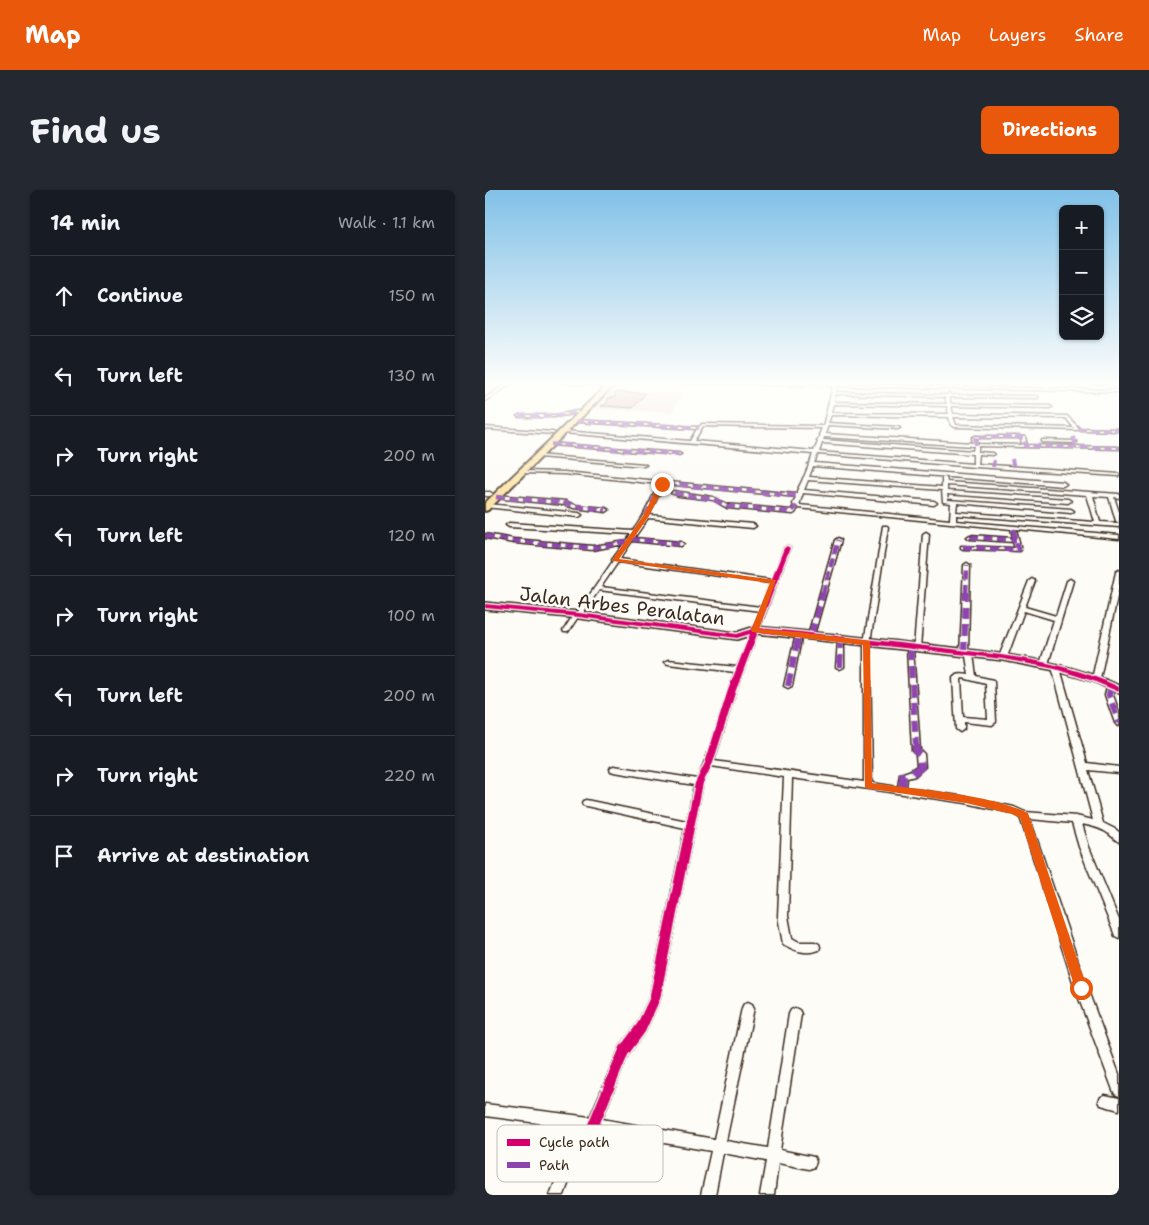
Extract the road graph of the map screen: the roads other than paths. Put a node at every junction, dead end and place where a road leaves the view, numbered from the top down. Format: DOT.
graph roads {
  1 [pos="497,429"];
  2 [pos="559,429"];
  3 [pos="567,429"];
  4 [pos="698,429"];
  5 [pos="824,429"];
  6 [pos="1071,429"];
  7 [pos="1077,429"];
  8 [pos="1119,430"];
  9 [pos="564,432"];
  10 [pos="553,433"];
  11 [pos="821,435"];
  12 [pos="819,441"];
  13 [pos="691,442"];
  14 [pos="1044,442"];
  15 [pos="551,444"];
  16 [pos="975,446"];
  17 [pos="1025,446"];
  18 [pos="1077,448"];
  19 [pos="1102,448"];
  20 [pos="1119,448"];
  21 [pos="815,453"];
  22 [pos="975,453"];
  23 [pos="679,454"];
  24 [pos="992,454"];
  25 [pos="539,456"];
  26 [pos="1105,456"];
  27 [pos="993,460"];
  28 [pos="1012,460"];
  29 [pos="810,464"];
  30 [pos="946,464"];
  31 [pos="644,465"];
  32 [pos="975,466"];
  33 [pos="993,467"];
  34 [pos="1013,469"];
  35 [pos="522,472"];
  36 [pos="1061,472"];
  37 [pos="944,475"];
  38 [pos="1119,475"];
  39 [pos="805,478"];
  40 [pos="662,484"];
  41 [pos="1063,484"];
  42 [pos="945,488"];
  43 [pos="1066,492"];
  44 [pos="674,493"];
  45 [pos="800,494"];
  46 [pos="1090,494"];
  47 [pos="1111,496"];
  48 [pos="1119,496"];
  49 [pos="488,500"];
  50 [pos="1068,501"];
  51 [pos="954,502"];
  52 [pos="934,503"];
  53 [pos="797,506"];
  54 [pos="606,510"];
  55 [pos="1071,511"];
  56 [pos="954,512"];
  57 [pos="579,515"];
  58 [pos="646,516"];
  59 [pos="1119,521"];
  60 [pos="953,522"];
  61 [pos="1071,522"];
  62 [pos="1098,524"];
  63 [pos="509,525"];
  64 [pos="1119,525"];
  65 [pos="753,526"];
  66 [pos="885,527"];
  67 [pos="1013,527"];
  68 [pos="1074,532"];
  69 [pos="635,533"];
  70 [pos="927,534"];
  71 [pos="485,536"];
  72 [pos="970,537"];
  73 [pos="1119,537"];
  74 [pos="838,540"];
  75 [pos="1016,540"];
  76 [pos="629,541"];
  77 [pos="681,544"];
  78 [pos="963,547"];
  79 [pos="787,548"];
  80 [pos="615,560"];
  81 [pos="967,565"];
  82 [pos="1119,572"];
  83 [pos="1032,581"];
  84 [pos="1070,581"];
  85 [pos="774,582"];
  86 [pos="597,588"];
  87 [pos="485,606"];
  88 [pos="763,608"];
  89 [pos="1021,608"];
  90 [pos="578,615"];
  91 [pos="1058,618"];
  92 [pos="755,630"];
  93 [pos="566,631"];
  94 [pos="799,634"];
  95 [pos="811,635"];
  96 [pos="841,640"];
  97 [pos="867,643"];
  98 [pos="913,648"];
  99 [pos="966,654"];
  100 [pos="1003,657"];
  101 [pos="668,662"];
  102 [pos="1044,664"];
  103 [pos="1056,667"];
  104 [pos="839,668"];
  105 [pos="739,670"];
  106 [pos="973,678"];
  107 [pos="1095,678"];
  108 [pos="788,686"];
  109 [pos="1115,688"];
  110 [pos="959,719"];
  111 [pos="1119,723"];
  112 [pos="960,729"];
  113 [pos="709,763"];
  114 [pos="1084,766"];
  115 [pos="614,769"];
  116 [pos="1119,770"];
  117 [pos="788,775"];
  118 [pos="699,783"];
  119 [pos="868,786"];
  120 [pos="902,790"];
  121 [pos="586,803"];
  122 [pos="1024,815"];
  123 [pos="1075,820"];
  124 [pos="1099,824"];
  125 [pos="690,825"];
  126 [pos="1109,828"];
  127 [pos="1119,829"];
  128 [pos="1119,838"];
  129 [pos="1119,932"];
  130 [pos="815,947"];
  131 [pos="748,1008"];
  132 [pos="795,1014"];
  133 [pos="1119,1090"];
  134 [pos="1105,1101"];
  135 [pos="1119,1104"];
  136 [pos="485,1110"];
  137 [pos="589,1123"];
  138 [pos="600,1125"];
  139 [pos="663,1136"];
  140 [pos="719,1146"];
  141 [pos="773,1156"];
  142 [pos="809,1162"];
  143 [pos="563,1182"];
  144 [pos="557,1195"];
  145 [pos="708,1195"];
  146 [pos="767,1195"];
  1 -- 10 [label="street"];
  2 -- 10 [label="highway"];
  3 -- 9 [label="highway"];
  4 -- 13 [label="street"];
  5 -- 11 [label="street"];
  6 -- 7 [label="street"];
  7 -- 8 [label="street"];
  9 -- 13 [label="street"];
  9 -- 15 [label="highway"];
  10 -- 49 [label="highway"];
  11 -- 12 [label="street"];
  11 -- 16 [label="street"];
  12 -- 21 [label="street"];
  12 -- 22 [label="street"];
  13 -- 21 [label="street"];
  14 -- 18 [label="street"];
  15 -- 23 [label="street"];
  15 -- 25 [label="highway"];
  16 -- 17 [label="street"];
  16 -- 17 [label="street"];
  16 -- 22 [label="street"];
  17 -- 18 [label="street"];
  18 -- 19 [label="street"];
  19 -- 20 [label="street"];
  19 -- 26 [label="street"];
  21 -- 29 [label="street"];
  21 -- 30 [label="street"];
  22 -- 24 [label="street"];
  22 -- 32 [label="street"];
  25 -- 31 [label="street"];
  25 -- 35 [label="highway"];
  27 -- 33 [label="street"];
  28 -- 34 [label="street"];
  29 -- 37 [label="street"];
  29 -- 39 [label="street"];
  30 -- 32 [label="street"];
  30 -- 37 [label="street"];
  32 -- 33 [label="street"];
  33 -- 34 [label="street"];
  34 -- 36 [label="street"];
  35 -- 40 [label="street"];
  35 -- 49 [label="highway"];
  36 -- 38 [label="street"];
  36 -- 41 [label="street"];
  37 -- 41 [label="street"];
  37 -- 42 [label="street"];
  39 -- 42 [label="street"];
  39 -- 45 [label="street"];
  40 -- 45 [label="street"];
  40 -- 58 [label="street"];
  41 -- 43 [label="street"];
  42 -- 43 [label="street"];
  42 -- 50 [label="street"];
  42 -- 51 [label="street"];
  43 -- 46 [label="street"];
  43 -- 50 [label="street"];
  44 -- 53 [label="street"];
  45 -- 52 [label="street"];
  45 -- 53 [label="street"];
  46 -- 47 [label="street"];
  46 -- 62 [label="street"];
  47 -- 48 [label="street"];
  47 -- 59 [label="street"];
  49 -- 54 [label="street"];
  49 -- 57 [label="street"];
  50 -- 55 [label="street"];
  51 -- 55 [label="street"];
  51 -- 56 [label="street"];
  53 -- 60 [label="street"];
  55 -- 61 [label="street"];
  56 -- 60 [label="street"];
  56 -- 61 [label="street"];
  58 -- 65 [label="street"];
  58 -- 69 [label="street"];
  60 -- 67 [label="street"];
  61 -- 62 [label="street"];
  61 -- 68 [label="street"];
  62 -- 64 [label="street"];
  63 -- 69 [label="street"];
  66 -- 97 [label="street"];
  67 -- 68 [label="street"];
  67 -- 75 [label="street"];
  68 -- 73 [label="street"];
  69 -- 76 [label="street"];
  70 -- 98 [label="street"];
  71 -- 76 [label="street"];
  72 -- 75 [label="street"];
  74 -- 95 [label="street"];
  75 -- 78 [label="street"];
  76 -- 77 [label="street"];
  76 -- 80 [label="street"];
  79 -- 85 [label="street"];
  80 -- 85 [label="street"];
  80 -- 86 [label="street"];
  81 -- 99 [label="street"];
  82 -- 107 [label="street"];
  83 -- 89 [label="street"];
  84 -- 91 [label="street"];
  85 -- 88 [label="street"];
  86 -- 88 [label="street"];
  86 -- 90 [label="street"];
  87 -- 90 [label="street, Jalan Arbes Peralatan"];
  88 -- 92 [label="street"];
  89 -- 91 [label="street"];
  89 -- 100 [label="street"];
  90 -- 92 [label="street, Jalan Arbes Peralatan"];
  90 -- 93 [label="street"];
  91 -- 102 [label="street"];
  92 -- 94 [label="street, Jalan Arbes Peralatan"];
  92 -- 105 [label="street"];
  94 -- 95 [label="street, Jalan Arbes Peralatan"];
  94 -- 108 [label="street"];
  95 -- 96 [label="street, Jalan Arbes Peralatan"];
  96 -- 97 [label="street, Jalan Arbes Peralatan"];
  96 -- 104 [label="street"];
  97 -- 98 [label="street, Jalan Arbes Peralatan"];
  97 -- 119 [label="street"];
  98 -- 99 [label="street, Jalan Arbes Peralatan"];
  98 -- 120 [label="street"];
  99 -- 100 [label="street, Jalan Arbes Peralatan"];
  99 -- 106 [label="street"];
  100 -- 102 [label="street, Jalan Arbes Peralatan"];
  101 -- 105 [label="street"];
  102 -- 103 [label="street, Jalan Arbes Peralatan"];
  103 -- 107 [label="street, Jalan Arbes Peralatan"];
  103 -- 114 [label="street"];
  105 -- 113 [label="street"];
  106 -- 110 [label="street"];
  106 -- 110 [label="street"];
  107 -- 109 [label="street, Jalan Arbes Peralatan"];
  109 -- 111 [label="street"];
  110 -- 112 [label="street"];
  113 -- 117 [label="street"];
  113 -- 118 [label="street"];
  114 -- 116 [label="street"];
  114 -- 124 [label="street"];
  115 -- 118 [label="street"];
  117 -- 119 [label="street"];
  117 -- 130 [label="street"];
  118 -- 125 [label="street"];
  119 -- 120 [label="street"];
  120 -- 122 [label="street"];
  121 -- 125 [label="street"];
  122 -- 123 [label="street"];
  122 -- 133 [label="street"];
  123 -- 124 [label="street"];
  123 -- 129 [label="street"];
  124 -- 126 [label="street"];
  125 -- 137 [label="street"];
  126 -- 127 [label="street"];
  126 -- 128 [label="street"];
  131 -- 140 [label="street"];
  132 -- 141 [label="street"];
  134 -- 135 [label="street"];
  136 -- 137 [label="street"];
  137 -- 138 [label="street"];
  139 -- 140 [label="street"];
  140 -- 141 [label="street"];
  140 -- 145 [label="street"];
  141 -- 142 [label="street"];
  141 -- 146 [label="street"];
  143 -- 144 [label="street"];
}
